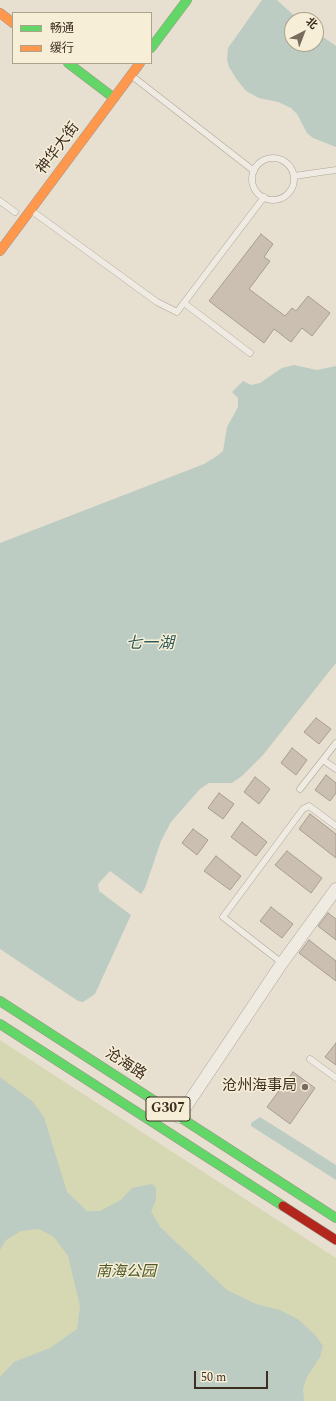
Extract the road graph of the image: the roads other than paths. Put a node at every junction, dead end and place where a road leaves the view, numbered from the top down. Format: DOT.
graph roads {
  1 [pos="187,0"];
  2 [pos="0,13"];
  3 [pos="12,21"];
  4 [pos="152,47"];
  5 [pos="69,64"];
  6 [pos="139,64"];
  7 [pos="130,75"];
  8 [pos="114,98"];
  9 [pos="336,170"];
  10 [pos="254,171"];
  11 [pos="294,176"];
  12 [pos="264,197"];
  13 [pos="0,201"];
  14 [pos="17,209"];
  15 [pos="31,210"];
  16 [pos="7,222"];
  17 [pos="0,251"];
  18 [pos="184,303"];
  19 [pos="250,353"];
  20 [pos="336,743"];
  21 [pos="323,760"];
  22 [pos="336,769"];
  23 [pos="300,790"];
  24 [pos="336,826"];
  25 [pos="336,889"];
  26 [pos="282,962"];
  27 [pos="0,1001"];
  28 [pos="0,1024"];
  29 [pos="310,1059"];
  30 [pos="336,1078"];
  31 [pos="179,1117"];
  32 [pos="336,1218"];
  33 [pos="336,1240"];
  1 -- 4 [label="main road"];
  2 -- 3 [label="main road"];
  5 -- 8 [label="main road"];
  6 -- 7 [label="main road, 神华大街"];
  7 -- 8 [label="main road, 神华大街"];
  7 -- 10 [label="lane"];
  8 -- 15 [label="main road, 神华大街"];
  9 -- 11 [label="lane"];
  10 -- 11 [label="lane"];
  10 -- 12 [label="lane"];
  11 -- 12 [label="lane"];
  12 -- 18 [label="lane"];
  13 -- 14 [label="lane"];
  14 -- 16 [label="main road"];
  15 -- 17 [label="main road, 神华大街"];
  15 -- 18 [label="lane"];
  18 -- 19 [label="lane"];
  20 -- 21 [label="lane"];
  21 -- 22 [label="lane"];
  21 -- 23 [label="lane"];
  24 -- 26 [label="lane"];
  25 -- 26 [label="street"];
  26 -- 31 [label="street"];
  27 -- 31 [label="main road, 沧海路 / G307"];
  28 -- 33 [label="main road, G307"];
  29 -- 30 [label="lane"];
  31 -- 32 [label="main road, 沧海路 / G307"];
}
